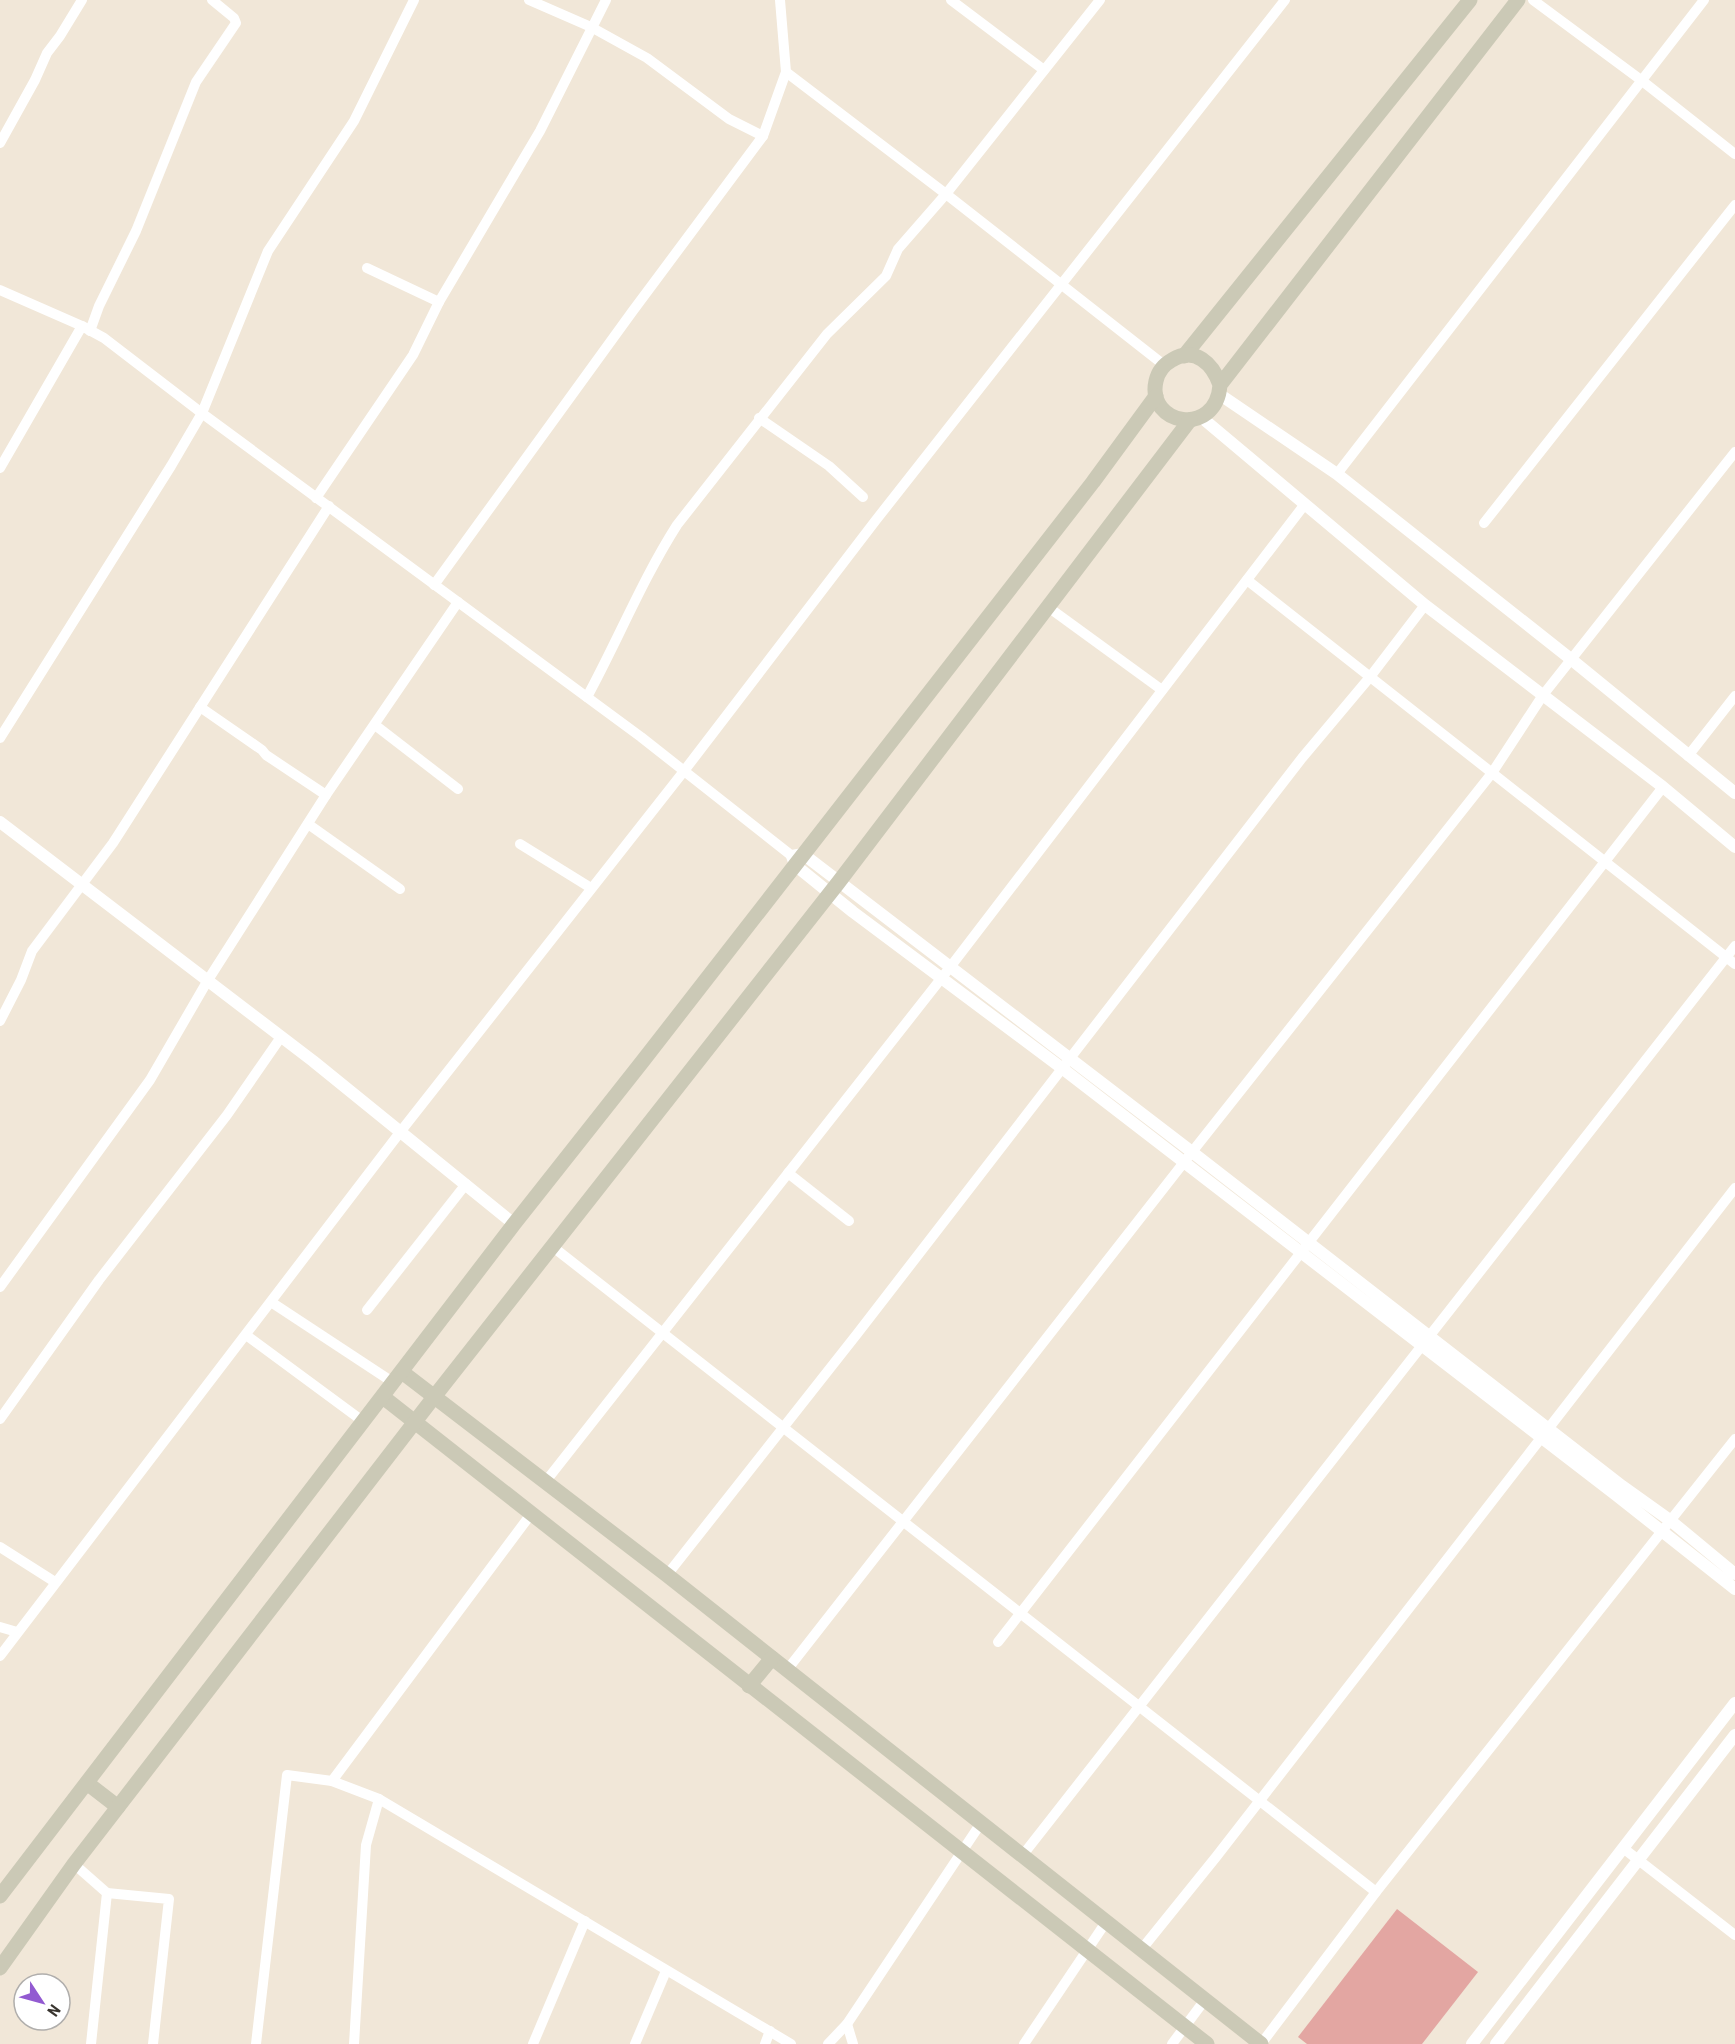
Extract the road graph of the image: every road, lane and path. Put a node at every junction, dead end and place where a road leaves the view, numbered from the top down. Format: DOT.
graph roads {
  1 [pos="82,0"];
  2 [pos="212,0"];
  3 [pos="414,0"];
  4 [pos="529,0"];
  5 [pos="606,0"];
  6 [pos="780,0"];
  7 [pos="951,0"];
  8 [pos="1100,0"];
  9 [pos="1285,0"];
  10 [pos="1470,0"];
  11 [pos="1518,0"];
  12 [pos="1533,0"];
  13 [pos="1704,0"];
  14 [pos="591,27"];
  15 [pos="1044,70"];
  16 [pos="786,72"];
  17 [pos="1641,80"];
  18 [pos="763,136"];
  19 [pos="0,143"];
  20 [pos="1735,154"];
  21 [pos="946,194"];
  22 [pos="1735,205"];
  23 [pos="367,268"];
  24 [pos="1061,284"];
  25 [pos="0,290"];
  26 [pos="439,302"];
  27 [pos="86,328"];
  28 [pos="1184,356"];
  29 [pos="1164,365"];
  30 [pos="1219,390"];
  31 [pos="1156,396"];
  32 [pos="202,413"];
  33 [pos="759,418"];
  34 [pos="1195,419"];
  35 [pos="1735,452"];
  36 [pos="0,468"];
  37 [pos="1337,474"];
  38 [pos="863,497"];
  39 [pos="316,498"];
  40 [pos="1305,504"];
  41 [pos="329,506"];
  42 [pos="1484,523"];
  43 [pos="1247,580"];
  44 [pos="434,585"];
  45 [pos="458,602"];
  46 [pos="1425,605"];
  47 [pos="1048,607"];
  48 [pos="1572,660"];
  49 [pos="1370,677"];
  50 [pos="1162,690"];
  51 [pos="1543,695"];
  52 [pos="1735,696"];
  53 [pos="587,697"];
  54 [pos="200,707"];
  55 [pos="375,725"];
  56 [pos="0,738"];
  57 [pos="1688,756"];
  58 [pos="684,771"];
  59 [pos="1492,773"];
  60 [pos="1663,787"];
  61 [pos="458,789"];
  62 [pos="1735,793"];
  63 [pos="326,795"];
  64 [pos="0,822"];
  65 [pos="308,824"];
  66 [pos="520,844"];
  67 [pos="1735,847"];
  68 [pos="797,858"];
  69 [pos="1606,862"];
  70 [pos="82,884"];
  71 [pos="591,888"];
  72 [pos="834,888"];
  73 [pos="400,889"];
  74 [pos="1735,946"];
  75 [pos="1726,957"];
  76 [pos="1735,964"];
  77 [pos="951,966"];
  78 [pos="942,978"];
  79 [pos="208,980"];
  80 [pos="0,1021"];
  81 [pos="281,1037"];
  82 [pos="1071,1058"];
  83 [pos="1063,1069"];
  84 [pos="401,1131"];
  85 [pos="1192,1152"];
  86 [pos="1184,1162"];
  87 [pos="788,1173"];
  88 [pos="466,1184"];
  89 [pos="1735,1188"];
  90 [pos="849,1221"];
  91 [pos="514,1224"];
  92 [pos="1309,1243"];
  93 [pos="553,1247"];
  94 [pos="1300,1253"];
  95 [pos="0,1287"];
  96 [pos="272,1302"];
  97 [pos="367,1310"];
  98 [pos="663,1333"];
  99 [pos="246,1335"];
  100 [pos="1430,1337"];
  101 [pos="1422,1347"];
  102 [pos="398,1377"];
  103 [pos="383,1397"];
  104 [pos="434,1397"];
  105 [pos="0,1419"];
  106 [pos="415,1421"];
  107 [pos="364,1422"];
  108 [pos="783,1427"];
  109 [pos="1549,1428"];
  110 [pos="1540,1439"];
  111 [pos="1735,1439"];
  112 [pos="546,1481"];
  113 [pos="531,1514"];
  114 [pos="903,1521"];
  115 [pos="1671,1521"];
  116 [pos="1662,1532"];
  117 [pos="0,1547"];
  118 [pos="1735,1574"];
  119 [pos="667,1575"];
  120 [pos="55,1582"];
  121 [pos="1735,1589"];
  122 [pos="1020,1613"];
  123 [pos="0,1627"];
  124 [pos="17,1632"];
  125 [pos="998,1642"];
  126 [pos="0,1656"];
  127 [pos="772,1658"];
  128 [pos="787,1670"];
  129 [pos="749,1686"];
  130 [pos="1735,1703"];
  131 [pos="1140,1707"];
  132 [pos="1735,1735"];
  133 [pos="332,1781"];
  134 [pos="87,1783"];
  135 [pos="379,1799"];
  136 [pos="1259,1802"];
  137 [pos="118,1807"];
  138 [pos="981,1823"];
  139 [pos="1623,1848"];
  140 [pos="960,1851"];
  141 [pos="1022,1856"];
  142 [pos="1639,1861"];
  143 [pos="74,1864"];
  144 [pos="1376,1892"];
  145 [pos="107,1893"];
  146 [pos="0,1896"];
  147 [pos="585,1921"];
  148 [pos="1106,1922"];
  149 [pos="1735,1935"];
  150 [pos="1086,1949"];
  151 [pos="1141,1950"];
  152 [pos="0,1968"];
  153 [pos="666,1971"];
  154 [pos="1204,2001"];
  155 [pos="847,2024"];
  156 [pos="1185,2027"];
  157 [pos="770,2031"];
  158 [pos="91,2044"];
  159 [pos="153,2044"];
  160 [pos="256,2044"];
  161 [pos="354,2044"];
  162 [pos="533,2044"];
  163 [pos="635,2044"];
  164 [pos="765,2044"];
  165 [pos="791,2044"];
  166 [pos="828,2044"];
  167 [pos="852,2044"];
  168 [pos="1024,2044"];
  169 [pos="1172,2044"];
  170 [pos="1207,2044"];
  171 [pos="1261,2044"];
  172 [pos="1472,2044"];
  173 [pos="1496,2044"];
  1 -- 19 [label="street"];
  2 -- 27 [label="street"];
  3 -- 32 [label="street"];
  4 -- 14 [label="street"];
  5 -- 14 [label="street"];
  6 -- 16 [label="street"];
  7 -- 15 [label="street"];
  8 -- 15 [label="street"];
  9 -- 24 [label="street"];
  10 -- 28 [label="main road"];
  11 -- 30 [label="main road"];
  12 -- 17 [label="street"];
  13 -- 17 [label="street"];
  14 -- 18 [label="street"];
  14 -- 26 [label="street"];
  15 -- 21 [label="street"];
  16 -- 18 [label="street"];
  16 -- 21 [label="street"];
  17 -- 20 [label="street"];
  17 -- 37 [label="street"];
  18 -- 44 [label="street"];
  21 -- 24 [label="street"];
  21 -- 33 [label="street"];
  22 -- 42 [label="street"];
  23 -- 26 [label="street"];
  24 -- 29 [label="street"];
  24 -- 58 [label="street"];
  25 -- 27 [label="street"];
  26 -- 39 [label="street"];
  27 -- 32 [label="street"];
  27 -- 36 [label="street"];
  28 -- 29 [label="main road"];
  28 -- 30 [label="main road"];
  29 -- 31 [label="main road"];
  30 -- 34 [label="main road"];
  30 -- 37 [label="street"];
  31 -- 34 [label="main road"];
  31 -- 68 [label="main road"];
  32 -- 39 [label="street"];
  32 -- 56 [label="street"];
  33 -- 38 [label="street"];
  33 -- 53 [label="street"];
  34 -- 40 [label="street"];
  34 -- 47 [label="main road"];
  35 -- 48 [label="street"];
  37 -- 48 [label="street"];
  39 -- 41 [label="street"];
  40 -- 43 [label="street"];
  40 -- 46 [label="street"];
  41 -- 44 [label="street"];
  41 -- 54 [label="street"];
  43 -- 49 [label="street"];
  43 -- 50 [label="street"];
  44 -- 45 [label="street"];
  45 -- 53 [label="street"];
  45 -- 55 [label="street"];
  46 -- 49 [label="street"];
  46 -- 51 [label="street"];
  47 -- 50 [label="street"];
  47 -- 72 [label="main road"];
  48 -- 51 [label="street"];
  48 -- 57 [label="street"];
  49 -- 59 [label="street"];
  49 -- 82 [label="street"];
  50 -- 77 [label="street"];
  51 -- 59 [label="street"];
  51 -- 60 [label="street"];
  52 -- 57 [label="street"];
  53 -- 58 [label="street"];
  54 -- 63 [label="street"];
  54 -- 70 [label="street"];
  55 -- 61 [label="street"];
  55 -- 63 [label="street"];
  57 -- 62 [label="street"];
  58 -- 68 [label="street"];
  58 -- 71 [label="street"];
  59 -- 69 [label="street"];
  59 -- 85 [label="street"];
  60 -- 67 [label="street"];
  60 -- 69 [label="street"];
  63 -- 65 [label="street"];
  64 -- 70 [label="street"];
  65 -- 73 [label="street"];
  65 -- 79 [label="street"];
  66 -- 71 [label="street"];
  68 -- 72 [label="street"];
  68 -- 91 [label="main road"];
  69 -- 75 [label="street"];
  69 -- 92 [label="street"];
  70 -- 79 [label="street"];
  70 -- 80 [label="street"];
  71 -- 84 [label="street"];
  72 -- 77 [label="street"];
  72 -- 78 [label="street"];
  72 -- 93 [label="main road"];
  74 -- 75 [label="street"];
  75 -- 76 [label="street"];
  75 -- 100 [label="street"];
  77 -- 78 [label="street"];
  77 -- 82 [label="street"];
  78 -- 83 [label="street"];
  78 -- 87 [label="street"];
  79 -- 81 [label="street"];
  79 -- 95 [label="street"];
  81 -- 84 [label="street"];
  81 -- 105 [label="street"];
  82 -- 83 [label="street"];
  82 -- 85 [label="street"];
  83 -- 86 [label="street"];
  83 -- 108 [label="street"];
  84 -- 88 [label="street"];
  84 -- 96 [label="street"];
  85 -- 86 [label="street"];
  85 -- 92 [label="street"];
  86 -- 94 [label="street"];
  86 -- 114 [label="street"];
  87 -- 90 [label="street"];
  87 -- 98 [label="street"];
  88 -- 91 [label="street"];
  88 -- 97 [label="street"];
  89 -- 109 [label="street"];
  91 -- 102 [label="main road"];
  92 -- 94 [label="street"];
  92 -- 100 [label="street"];
  93 -- 98 [label="street"];
  93 -- 104 [label="main road"];
  94 -- 101 [label="street"];
  94 -- 122 [label="street"];
  96 -- 99 [label="street"];
  96 -- 102 [label="street"];
  98 -- 108 [label="street"];
  98 -- 112 [label="street"];
  99 -- 107 [label="street"];
  99 -- 120 [label="street"];
  100 -- 101 [label="street"];
  100 -- 109 [label="street"];
  101 -- 110 [label="street"];
  101 -- 131 [label="street"];
  102 -- 103 [label="main road"];
  102 -- 104 [label="main road"];
  103 -- 106 [label="main road"];
  103 -- 107 [label="main road"];
  104 -- 106 [label="main road"];
  104 -- 112 [label="main road"];
  106 -- 113 [label="main road"];
  106 -- 137 [label="main road"];
  107 -- 134 [label="main road"];
  108 -- 114 [label="street"];
  108 -- 119 [label="street"];
  109 -- 110 [label="street"];
  109 -- 115 [label="street"];
  110 -- 116 [label="street"];
  110 -- 136 [label="street"];
  111 -- 115 [label="street"];
  112 -- 119 [label="main road"];
  113 -- 129 [label="main road"];
  113 -- 133 [label="street"];
  114 -- 122 [label="street"];
  114 -- 128 [label="street"];
  115 -- 116 [label="street"];
  115 -- 118 [label="street"];
  116 -- 121 [label="street"];
  116 -- 144 [label="street"];
  117 -- 120 [label="street"];
  119 -- 127 [label="main road"];
  120 -- 124 [label="street"];
  122 -- 125 [label="street"];
  122 -- 131 [label="street"];
  123 -- 124 [label="street"];
  124 -- 126 [label="street"];
  127 -- 128 [label="main road"];
  127 -- 129 [label="main road"];
  128 -- 138 [label="main road"];
  129 -- 140 [label="main road"];
  130 -- 139 [label="street"];
  131 -- 136 [label="street"];
  131 -- 141 [label="street"];
  132 -- 142 [label="street"];
  133 -- 135 [label="street"];
  133 -- 160 [label="street"];
  134 -- 137 [label="main road"];
  134 -- 146 [label="main road"];
  135 -- 147 [label="street"];
  135 -- 161 [label="street"];
  136 -- 144 [label="street"];
  136 -- 151 [label="street"];
  137 -- 143 [label="main road"];
  138 -- 140 [label="street"];
  138 -- 141 [label="main road"];
  139 -- 142 [label="street"];
  139 -- 172 [label="street"];
  140 -- 150 [label="main road"];
  140 -- 155 [label="street"];
  141 -- 148 [label="main road"];
  142 -- 149 [label="street"];
  142 -- 173 [label="street"];
  143 -- 145 [label="street"];
  143 -- 152 [label="main road"];
  144 -- 171 [label="street"];
  145 -- 158 [label="street"];
  145 -- 159 [label="street"];
  147 -- 153 [label="street"];
  147 -- 162 [label="street"];
  148 -- 150 [label="street"];
  148 -- 151 [label="main road"];
  150 -- 156 [label="main road"];
  150 -- 168 [label="street"];
  151 -- 154 [label="main road"];
  153 -- 157 [label="street"];
  153 -- 163 [label="street"];
  154 -- 156 [label="street"];
  154 -- 171 [label="main road"];
  155 -- 166 [label="street"];
  155 -- 167 [label="street"];
  156 -- 169 [label="street"];
  156 -- 170 [label="main road"];
  157 -- 164 [label="street"];
  157 -- 165 [label="street"];
}
